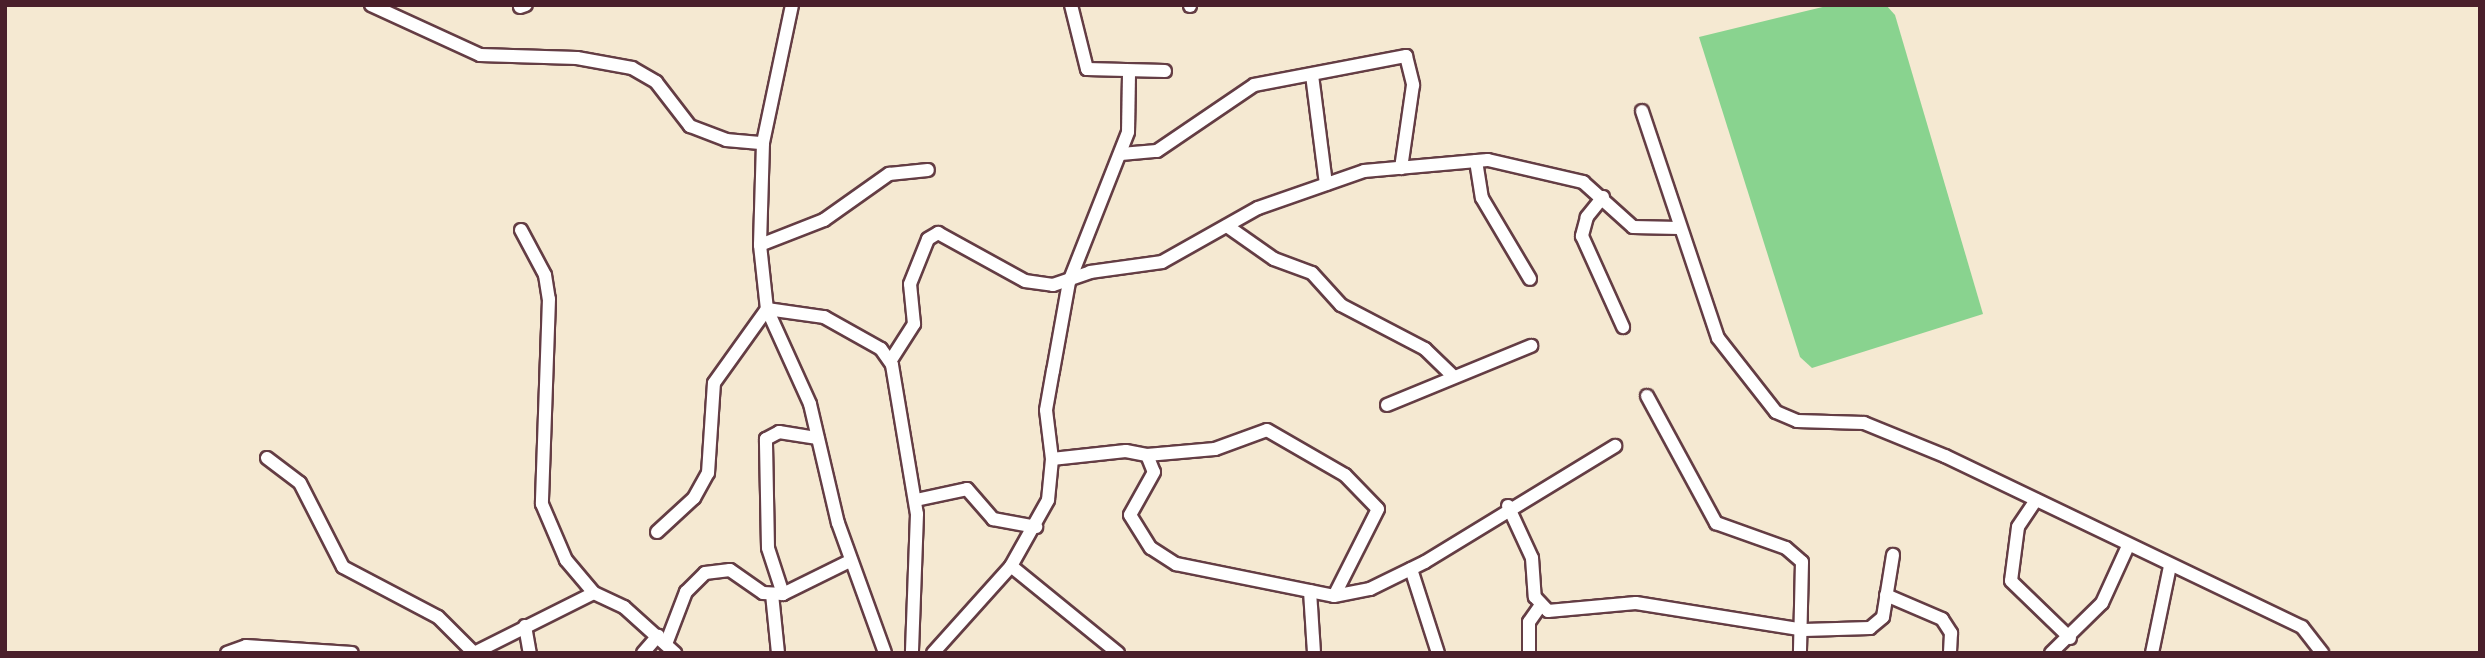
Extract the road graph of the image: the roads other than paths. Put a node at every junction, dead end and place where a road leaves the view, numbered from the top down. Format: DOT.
graph roads {
  1 [pos="371,5"];
  2 [pos="792,5"];
  3 [pos="1072,5"];
  4 [pos="1165,71"];
  5 [pos="1129,72"];
  6 [pos="1312,75"];
  7 [pos="1642,111"];
  8 [pos="763,143"];
  9 [pos="1121,154"];
  10 [pos="1476,161"];
  11 [pos="1401,168"];
  12 [pos="928,170"];
  13 [pos="1326,184"];
  14 [pos="1603,197"];
  15 [pos="1227,226"];
  16 [pos="1679,228"];
  17 [pos="521,230"];
  18 [pos="760,245"];
  19 [pos="1530,279"];
  20 [pos="1069,282"];
  21 [pos="767,309"];
  22 [pos="1623,327"];
  23 [pos="1531,346"];
  24 [pos="891,360"];
  25 [pos="1453,376"];
  26 [pos="1647,396"];
  27 [pos="1387,405"];
  28 [pos="818,438"];
  29 [pos="1615,446"];
  30 [pos="1147,455"];
  31 [pos="267,458"];
  32 [pos="1052,459"];
  33 [pos="916,500"];
  34 [pos="2035,500"];
  35 [pos="1508,506"];
  36 [pos="1036,527"];
  37 [pos="657,532"];
  38 [pos="2128,546"];
  39 [pos="1893,555"];
  40 [pos="850,561"];
  41 [pos="1011,566"];
  42 [pos="2170,566"];
  43 [pos="1411,569"];
  44 [pos="1310,591"];
  45 [pos="594,593"];
  46 [pos="778,594"];
  47 [pos="1886,595"];
  48 [pos="1334,596"];
  49 [pos="1540,606"];
  50 [pos="525,626"];
  51 [pos="1804,630"];
  52 [pos="2070,638"];
  53 [pos="666,644"];
  54 [pos="266,650"];
  55 [pos="227,653"];
  56 [pos="352,653"];
  57 [pos="474,653"];
  58 [pos="530,653"];
  59 [pos="643,653"];
  60 [pos="778,653"];
  61 [pos="885,653"];
  62 [pos="912,653"];
  63 [pos="933,653"];
  64 [pos="1118,653"];
  65 [pos="1314,653"];
  66 [pos="1438,653"];
  67 [pos="1529,653"];
  68 [pos="1800,653"];
  69 [pos="1950,653"];
  70 [pos="2051,653"];
  71 [pos="2152,653"];
  72 [pos="2322,653"];
  1 -- 8 [label="street"];
  2 -- 8 [label="street"];
  3 -- 5 [label="street"];
  4 -- 5 [label="street"];
  5 -- 9 [label="street"];
  6 -- 9 [label="street"];
  6 -- 11 [label="street"];
  6 -- 13 [label="street"];
  7 -- 16 [label="street"];
  8 -- 18 [label="street"];
  9 -- 20 [label="street"];
  10 -- 11 [label="street"];
  10 -- 14 [label="street"];
  10 -- 19 [label="street"];
  11 -- 13 [label="street"];
  12 -- 18 [label="street"];
  13 -- 15 [label="street"];
  14 -- 16 [label="street"];
  14 -- 22 [label="street"];
  15 -- 20 [label="street"];
  15 -- 25 [label="street"];
  16 -- 34 [label="street"];
  17 -- 45 [label="street"];
  18 -- 21 [label="street"];
  20 -- 24 [label="street"];
  20 -- 32 [label="street"];
  21 -- 24 [label="street"];
  21 -- 28 [label="street"];
  21 -- 37 [label="street"];
  23 -- 25 [label="street"];
  24 -- 33 [label="street"];
  25 -- 27 [label="street"];
  26 -- 51 [label="street"];
  28 -- 40 [label="street"];
  28 -- 46 [label="street"];
  29 -- 35 [label="street"];
  30 -- 32 [label="street"];
  30 -- 44 [label="street"];
  30 -- 48 [label="street"];
  31 -- 57 [label="street"];
  32 -- 36 [label="street"];
  33 -- 36 [label="street"];
  33 -- 62 [label="street"];
  34 -- 38 [label="street"];
  34 -- 52 [label="street"];
  35 -- 43 [label="street"];
  35 -- 49 [label="street"];
  36 -- 41 [label="street"];
  38 -- 42 [label="street"];
  38 -- 52 [label="street"];
  39 -- 47 [label="street"];
  40 -- 46 [label="street"];
  40 -- 61 [label="street"];
  41 -- 63 [label="street"];
  41 -- 64 [label="street"];
  42 -- 71 [label="street"];
  42 -- 72 [label="street"];
  43 -- 48 [label="street"];
  43 -- 66 [label="street"];
  44 -- 48 [label="street"];
  44 -- 65 [label="street"];
  45 -- 50 [label="street"];
  45 -- 53 [label="street"];
  46 -- 53 [label="street"];
  46 -- 60 [label="street"];
  47 -- 51 [label="street"];
  47 -- 69 [label="street"];
  49 -- 51 [label="street"];
  49 -- 67 [label="street"];
  50 -- 57 [label="street"];
  50 -- 58 [label="street"];
  51 -- 68 [label="street"];
  52 -- 70 [label="street"];
  53 -- 59 [label="street"];
  54 -- 55 [label="street"];
  54 -- 56 [label="street"];
}
